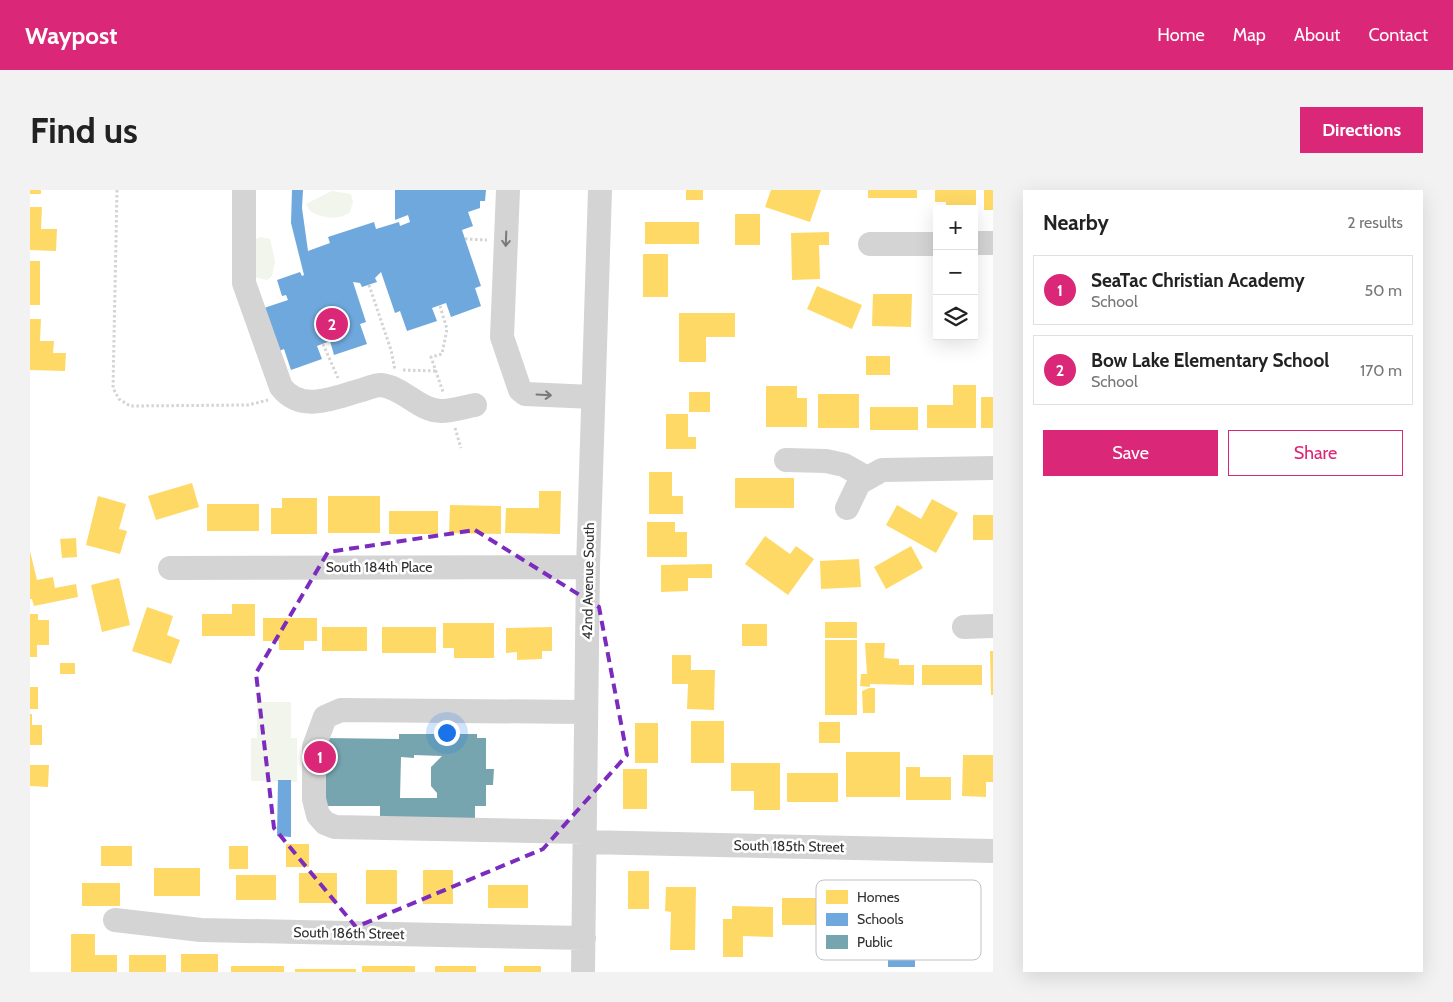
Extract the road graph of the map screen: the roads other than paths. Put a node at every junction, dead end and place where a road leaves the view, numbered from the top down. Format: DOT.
graph roads {
  1 [pos="244,190"];
  2 [pos="508,190"];
  3 [pos="600,190"];
  4 [pos="993,243"];
  5 [pos="870,244"];
  6 [pos="933,244"];
  7 [pos="978,244"];
  8 [pos="594,397"];
  9 [pos="475,405"];
  10 [pos="786,460"];
  11 [pos="993,468"];
  12 [pos="867,478"];
  13 [pos="847,508"];
  14 [pos="588,567"];
  15 [pos="170,568"];
  16 [pos="993,626"];
  17 [pos="964,627"];
  18 [pos="586,712"];
  19 [pos="585,837"];
  20 [pos="993,851"];
  21 [pos="115,920"];
  22 [pos="584,938"];
  23 [pos="583,972"];
  1 -- 9 [label="street"];
  2 -- 8 [label="street, one-way"];
  3 -- 8 [label="street, 42nd Avenue South"];
  4 -- 7 [label="street"];
  5 -- 6 [label="street"];
  8 -- 14 [label="street, 42nd Avenue South"];
  10 -- 12 [label="street"];
  11 -- 12 [label="street"];
  12 -- 13 [label="street"];
  14 -- 15 [label="street, South 184th Place"];
  14 -- 18 [label="street, 42nd Avenue South"];
  16 -- 17 [label="street"];
  18 -- 19 [label="street, 42nd Avenue South"];
  18 -- 19 [label="street, South 185th Street"];
  19 -- 20 [label="street, South 185th Street"];
  19 -- 22 [label="street, 42nd Avenue South"];
  21 -- 22 [label="street, South 186th Street"];
  22 -- 23 [label="street, 42nd Avenue South"];
}
